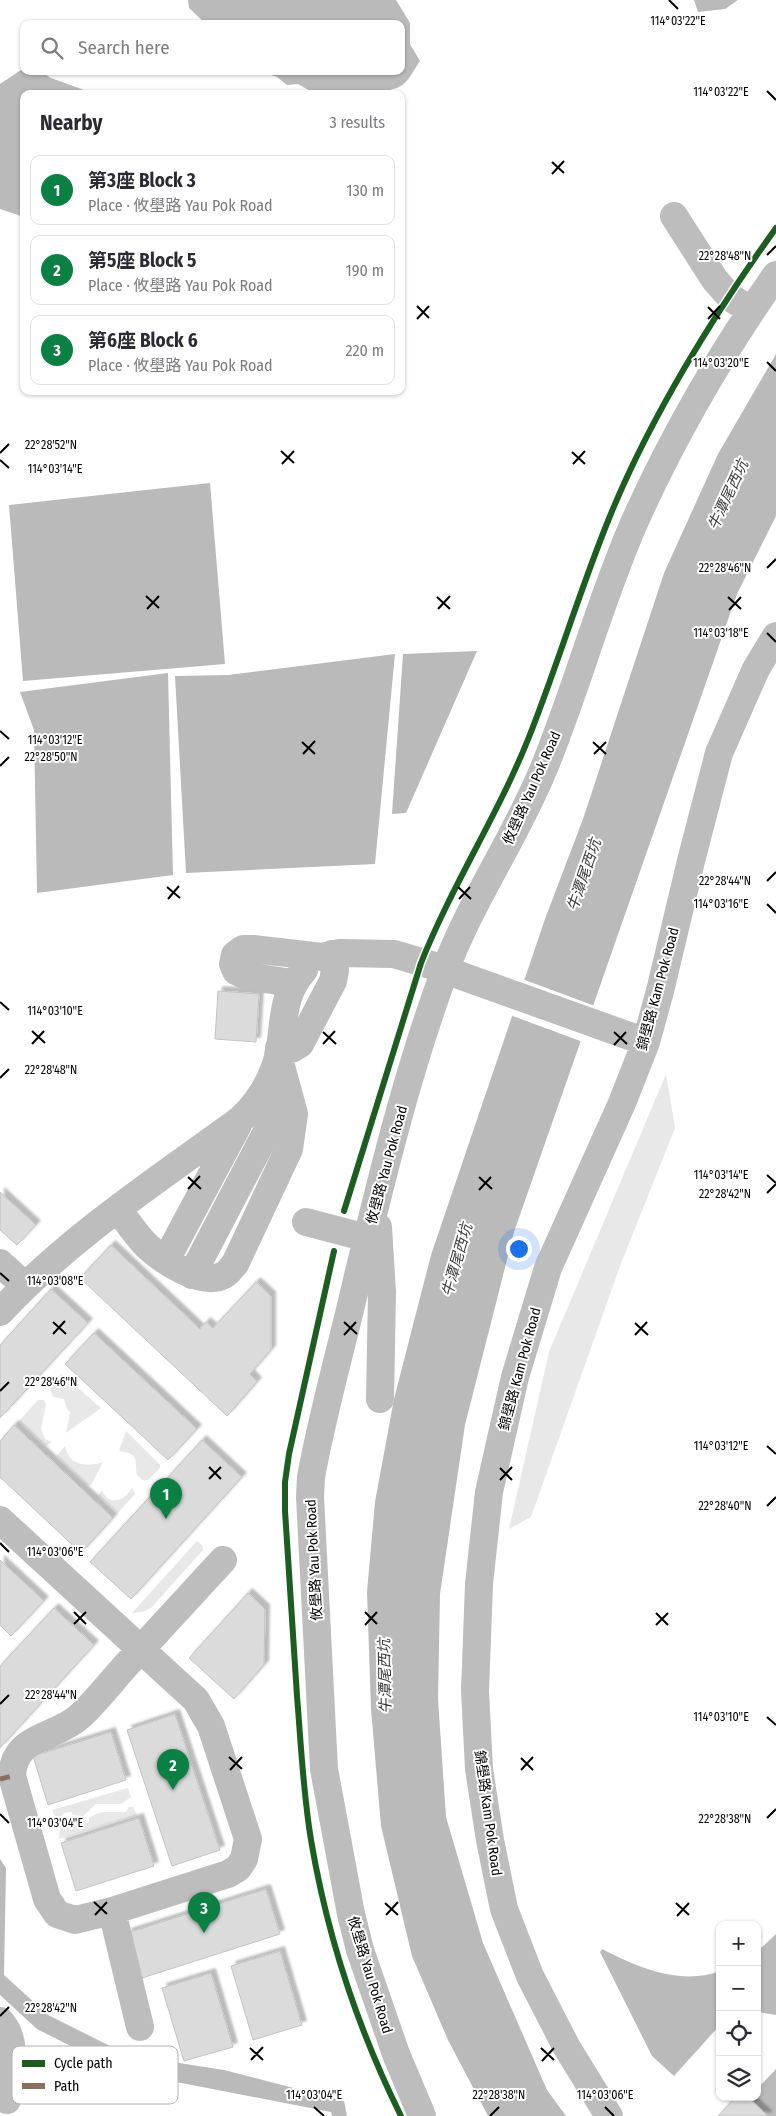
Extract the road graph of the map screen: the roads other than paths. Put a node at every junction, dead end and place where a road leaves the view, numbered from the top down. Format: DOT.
graph roads {
  1 [pos="674,216"];
  2 [pos="776,275"];
  3 [pos="751,311"];
  4 [pos="776,636"];
  5 [pos="327,956"];
  6 [pos="445,970"];
  7 [pos="292,983"];
  8 [pos="646,1042"];
  9 [pos="279,1052"];
  10 [pos="241,1119"];
  11 [pos="377,1204"];
  12 [pos="118,1209"];
  13 [pos="306,1222"];
  14 [pos="367,1238"];
  15 [pos="166,1260"];
  16 [pos="0,1263"];
  17 [pos="24,1286"];
  18 [pos="0,1312"];
  19 [pos="380,1400"];
  20 [pos="0,1520"];
  21 [pos="223,1560"];
  22 [pos="140,1649"];
  23 [pos="112,1911"];
  24 [pos="0,2021"];
  25 [pos="140,2026"];
  26 [pos="7,2100"];
  27 [pos="422,2116"];
  28 [pos="609,2116"];
  1 -- 3 [label="street"];
  2 -- 3 [label="street, 攸壆路 Yau Pok Road"];
  3 -- 6 [label="street, 攸壆路 Yau Pok Road"];
  4 -- 8 [label="street, 錦壆路 Kam Pok Road"];
  5 -- 6 [label="street"];
  5 -- 7 [label="street"];
  5 -- 7 [label="street"];
  5 -- 9 [label="street"];
  6 -- 8 [label="street"];
  6 -- 11 [label="street, 攸壆路 Yau Pok Road"];
  7 -- 9 [label="street"];
  8 -- 28 [label="street, 錦壆路 Kam Pok Road"];
  9 -- 10 [label="street"];
  9 -- 15 [label="street"];
  10 -- 12 [label="street"];
  10 -- 15 [label="street"];
  11 -- 14 [label="street, 攸壆路 Yau Pok Road"];
  11 -- 19 [label="street"];
  12 -- 15 [label="street"];
  12 -- 17 [label="street"];
  13 -- 14 [label="street"];
  14 -- 27 [label="street, 攸壆路 Yau Pok Road"];
  16 -- 17 [label="street"];
  17 -- 18 [label="street"];
  20 -- 22 [label="street"];
  21 -- 22 [label="street"];
  22 -- 23 [label="street"];
  22 -- 23 [label="street"];
  23 -- 25 [label="street"];
  24 -- 26 [label="street"];
}
